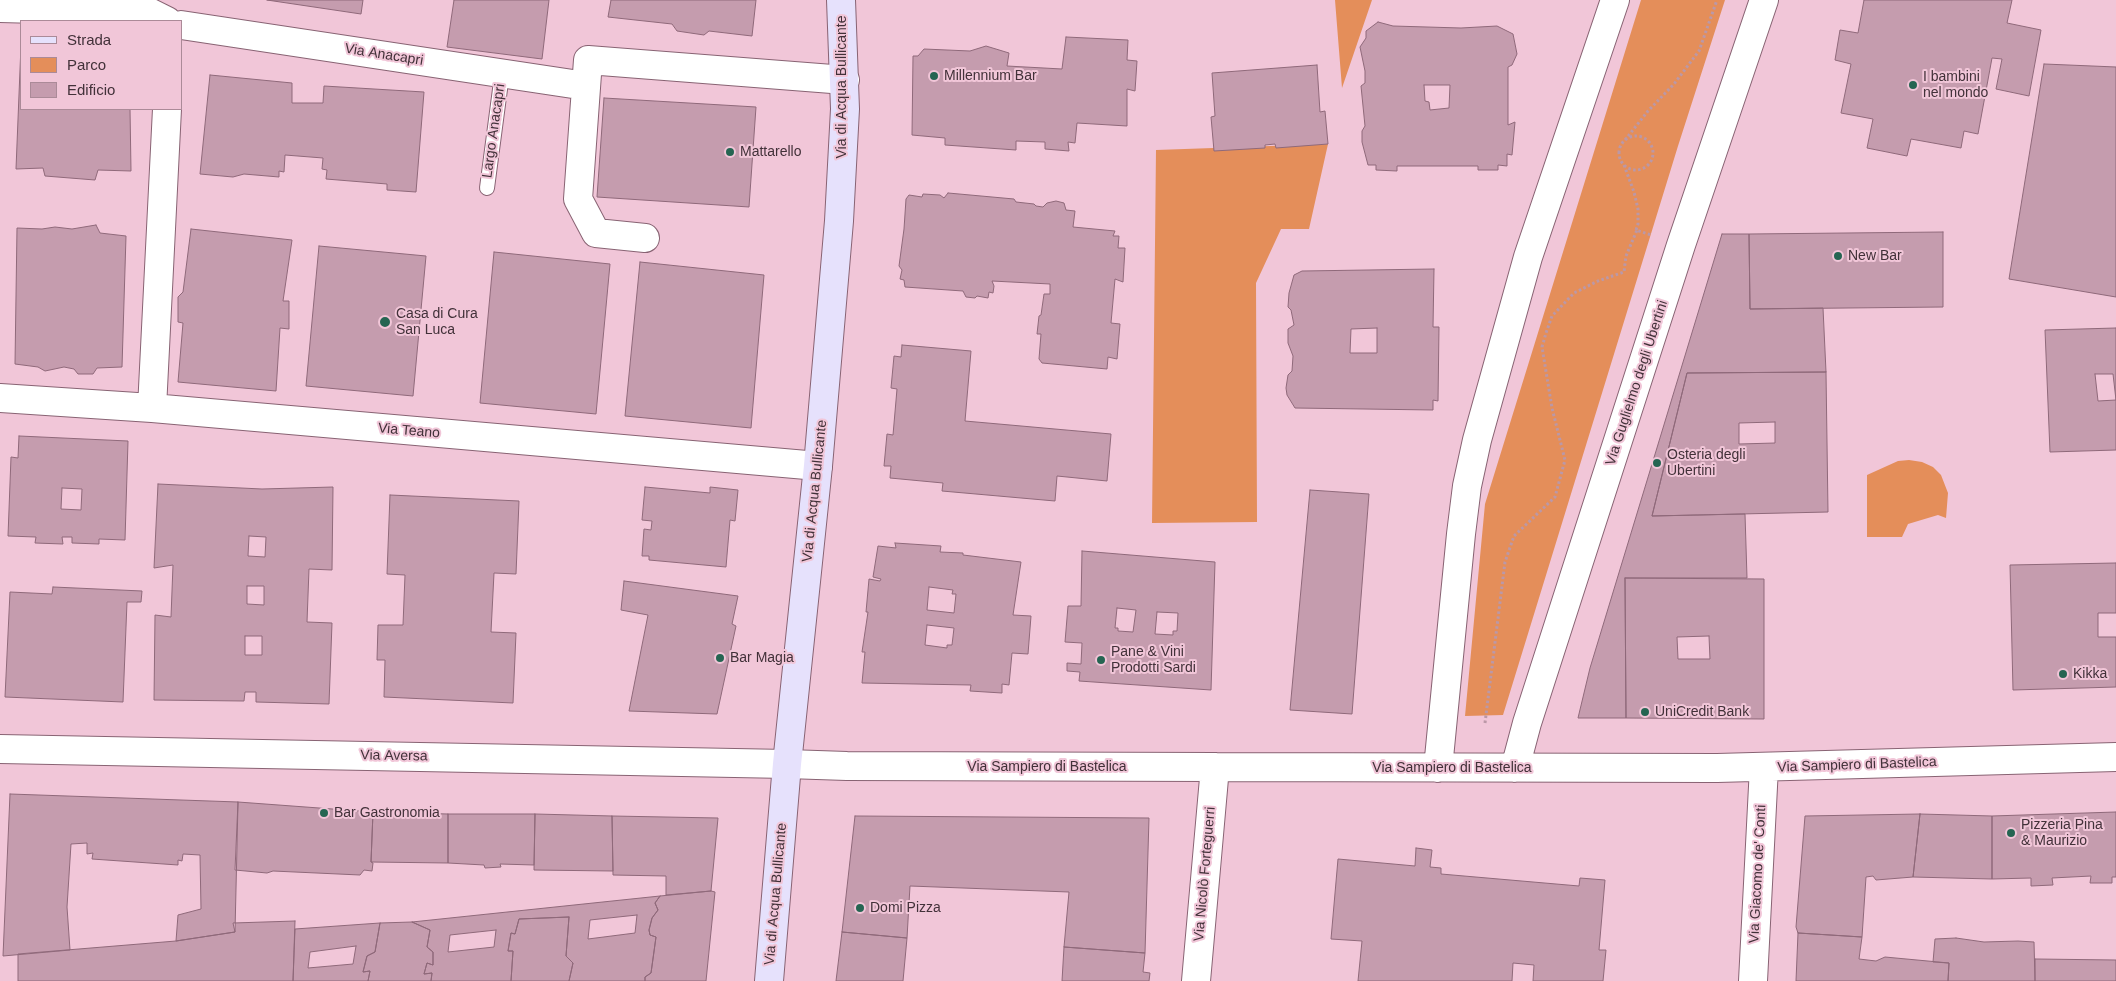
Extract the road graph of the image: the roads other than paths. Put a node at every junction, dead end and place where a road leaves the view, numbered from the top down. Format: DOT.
graph roads {
  1 [pos="841,0"];
  2 [pos="1615,0"];
  3 [pos="1764,0"];
  4 [pos="0,8"];
  5 [pos="165,20"];
  6 [pos="182,25"];
  7 [pos="502,74"];
  8 [pos="845,80"];
  9 [pos="586,86"];
  10 [pos="167,110"];
  11 [pos="486,188"];
  12 [pos="645,238"];
  13 [pos="0,398"];
  14 [pos="152,408"];
  15 [pos="818,466"];
  16 [pos="0,749"];
  17 [pos="2116,757"];
  18 [pos="787,764"];
  19 [pos="1215,767"];
  20 [pos="1764,767"];
  21 [pos="1438,768"];
  22 [pos="1515,768"];
  23 [pos="769,981"];
  24 [pos="1196,981"];
  25 [pos="1753,981"];
  1 -- 8 [label="main road, Via di Acqua Bullicante"];
  2 -- 21 [label="street"];
  3 -- 22 [label="street, Via Guglielmo degli Ubertini"];
  4 -- 5 [label="street"];
  6 -- 7 [label="street, Via Anacapri"];
  7 -- 9 [label="street, Via Anacapri"];
  7 -- 11 [label="lane, Largo Anacapri"];
  8 -- 9 [label="street"];
  8 -- 15 [label="main road, Via di Acqua Bullicante"];
  9 -- 12 [label="street"];
  10 -- 14 [label="street"];
  13 -- 14 [label="street, Via Teano"];
  14 -- 15 [label="street, Via Teano"];
  15 -- 18 [label="main road, Via di Acqua Bullicante"];
  16 -- 18 [label="street, Via Aversa"];
  17 -- 20 [label="street, Via Sampiero di Bastelica"];
  18 -- 19 [label="street, Via Sampiero di Bastelica"];
  18 -- 23 [label="main road, Via di Acqua Bullicante"];
  19 -- 21 [label="street, Via Sampiero di Bastelica"];
  19 -- 24 [label="street, Via Nicolò Forteguerri"];
  20 -- 22 [label="street, Via Sampiero di Bastelica"];
  20 -- 25 [label="street, Via Giacomo de' Conti"];
  21 -- 22 [label="street, Via Sampiero di Bastelica"];
}
